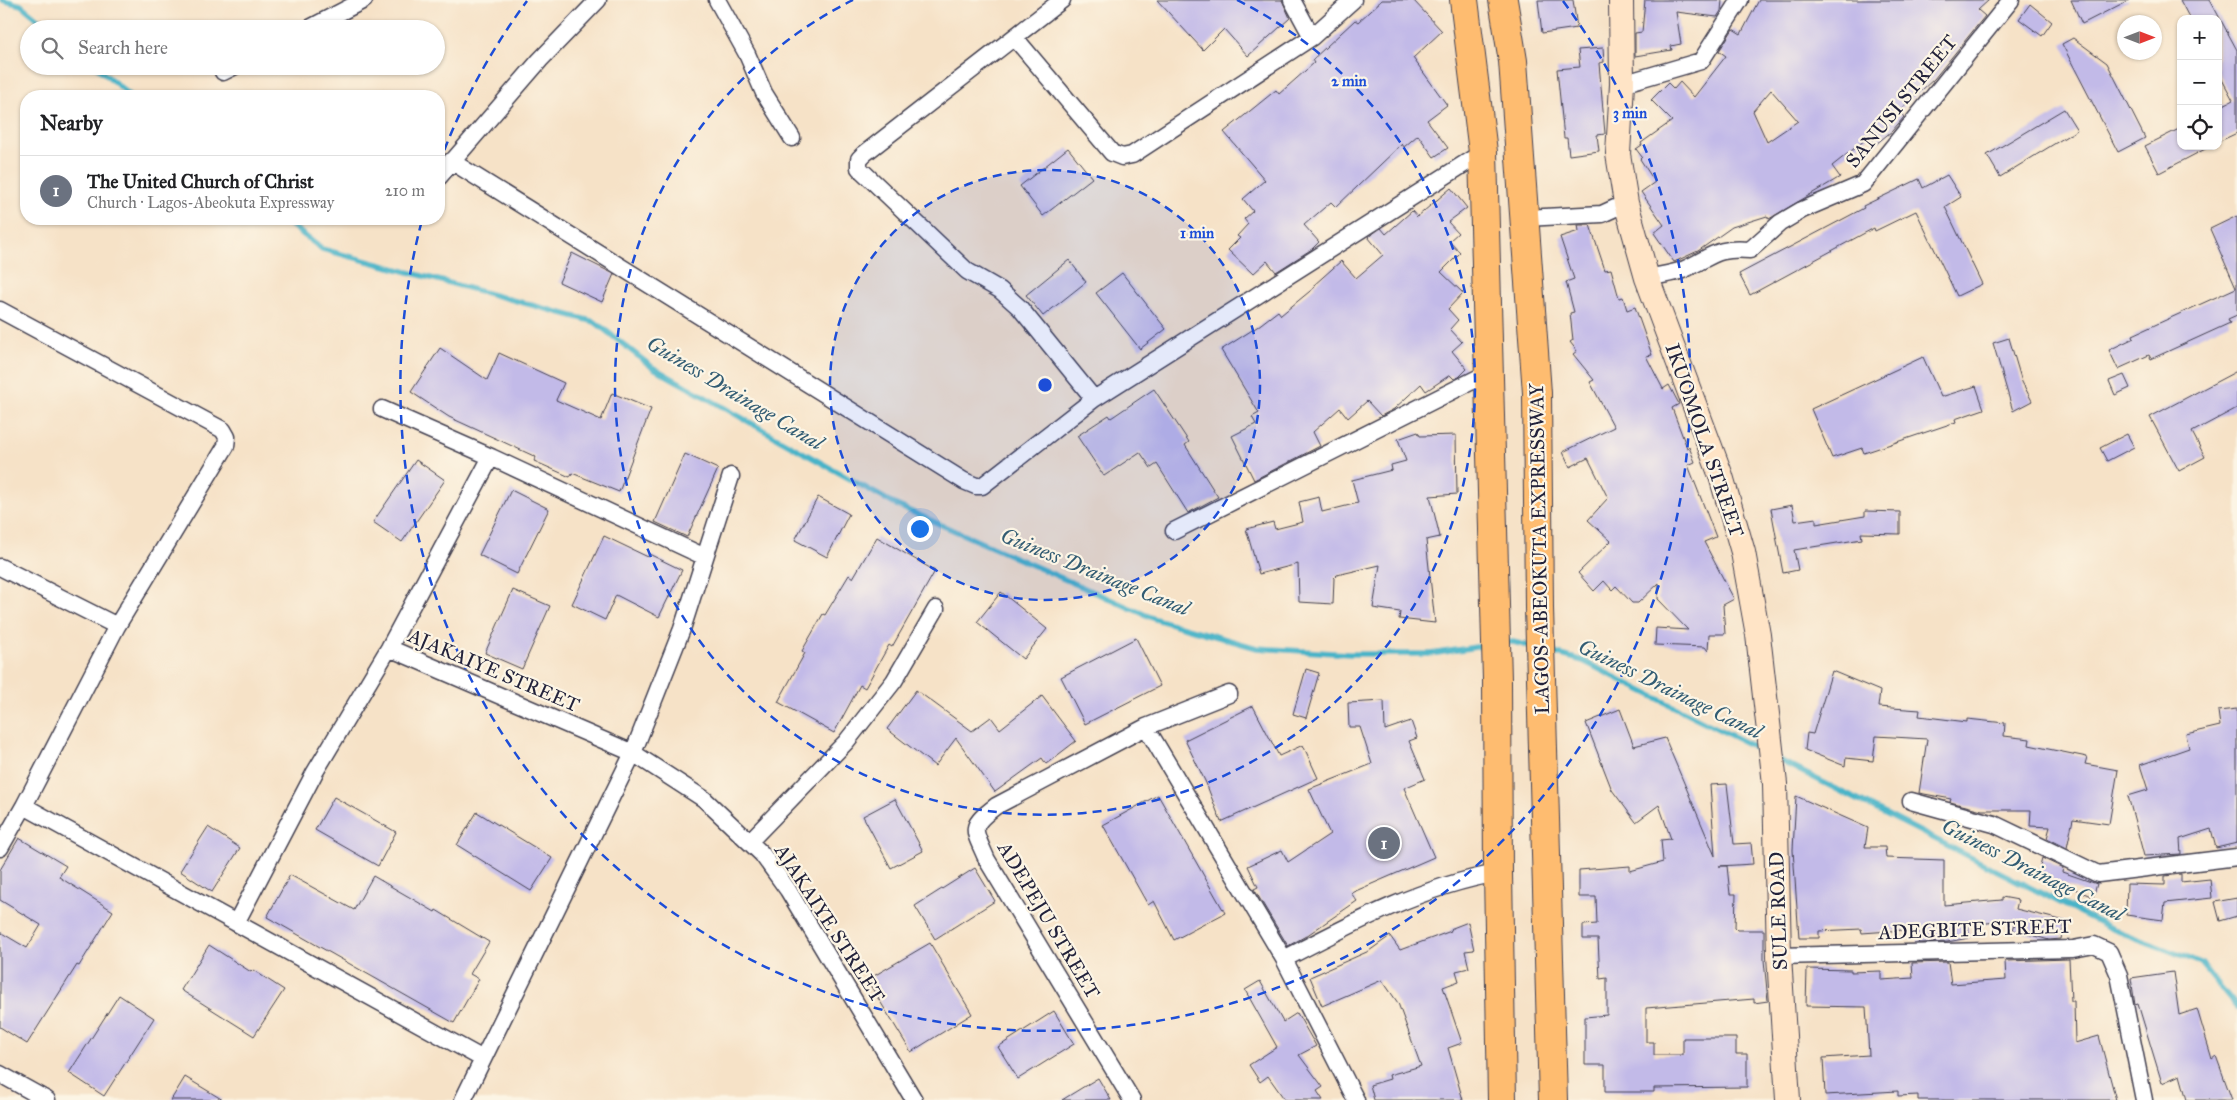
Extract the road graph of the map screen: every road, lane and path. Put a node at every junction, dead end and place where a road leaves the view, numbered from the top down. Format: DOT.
graph roads {
  1 [pos="364,0"];
  2 [pos="598,0"];
  3 [pos="717,0"];
  4 [pos="1062,0"];
  5 [pos="1292,0"];
  6 [pos="1353,0"];
  7 [pos="1464,0"];
  8 [pos="1504,0"];
  9 [pos="1621,0"];
  10 [pos="1740,0"];
  11 [pos="2011,0"];
  12 [pos="325,20"];
  13 [pos="1312,37"];
  14 [pos="1015,38"];
  15 [pos="1622,84"];
  16 [pos="792,138"];
  17 [pos="1483,152"];
  18 [pos="451,161"];
  19 [pos="445,169"];
  20 [pos="1626,204"];
  21 [pos="1525,218"];
  22 [pos="1647,278"];
  23 [pos="0,310"];
  24 [pos="1488,372"];
  25 [pos="1094,399"];
  26 [pos="382,408"];
  27 [pos="492,457"];
  28 [pos="731,476"];
  29 [pos="1174,531"];
  30 [pos="705,557"];
  31 [pos="0,567"];
  32 [pos="936,609"];
  33 [pos="117,626"];
  34 [pos="389,648"];
  35 [pos="1228,694"];
  36 [pos="1767,723"];
  37 [pos="1146,726"];
  38 [pos="633,753"];
  39 [pos="1911,801"];
  40 [pos="24,806"];
  41 [pos="750,841"];
  42 [pos="0,848"];
  43 [pos="2237,858"];
  44 [pos="1498,873"];
  45 [pos="236,923"];
  46 [pos="1779,956"];
  47 [pos="1284,959"];
  48 [pos="483,1059"];
  49 [pos="0,1074"];
  50 [pos="47,1100"];
  51 [pos="463,1100"];
  52 [pos="914,1100"];
  53 [pos="1132,1100"];
  54 [pos="1356,1100"];
  55 [pos="1502,1100"];
  56 [pos="1553,1100"];
  57 [pos="1788,1100"];
  58 [pos="2144,1100"];
  1 -- 12 [label="street"];
  2 -- 18 [label="street"];
  3 -- 16 [label="street"];
  4 -- 14 [label="street"];
  5 -- 13 [label="street"];
  6 -- 13 [label="street"];
  7 -- 17 [label="highway"];
  8 -- 21 [label="highway, LAGOS-ABEOKUTA EXPRESSWAY"];
  9 -- 15 [label="street, IKUOMOLA STREET"];
  10 -- 15 [label="street"];
  11 -- 22 [label="street, SANUSI STREET"];
  13 -- 14 [label="street"];
  14 -- 25 [label="street"];
  15 -- 20 [label="street, IKUOMOLA STREET"];
  17 -- 24 [label="highway"];
  17 -- 25 [label="street"];
  18 -- 19 [label="street"];
  18 -- 25 [label="street"];
  20 -- 21 [label="street"];
  20 -- 22 [label="street, IKUOMOLA STREET"];
  21 -- 56 [label="highway, LAGOS-ABEOKUTA EXPRESSWAY"];
  22 -- 36 [label="street, IKUOMOLA STREET"];
  23 -- 33 [label="street"];
  24 -- 29 [label="street"];
  24 -- 44 [label="highway"];
  26 -- 27 [label="street"];
  27 -- 30 [label="street"];
  27 -- 34 [label="street"];
  28 -- 30 [label="street"];
  30 -- 38 [label="street"];
  31 -- 33 [label="street"];
  32 -- 41 [label="street"];
  33 -- 40 [label="street"];
  34 -- 38 [label="street, AJAKAIYE STREET"];
  34 -- 45 [label="street"];
  35 -- 37 [label="street, ADEPEJU STREET"];
  36 -- 46 [label="street, SULE ROAD"];
  37 -- 47 [label="street"];
  37 -- 53 [label="street, ADEPEJU STREET"];
  38 -- 41 [label="street, AJAKAIYE STREET"];
  38 -- 48 [label="street"];
  39 -- 43 [label="street"];
  40 -- 42 [label="street"];
  40 -- 45 [label="street"];
  41 -- 52 [label="street, AJAKAIYE STREET"];
  44 -- 47 [label="street"];
  44 -- 55 [label="highway"];
  45 -- 48 [label="street"];
  46 -- 57 [label="street, SULE ROAD"];
  46 -- 58 [label="street, ADEGBITE STREET"];
  47 -- 54 [label="street"];
  48 -- 51 [label="street"];
  49 -- 50 [label="street"];
}
